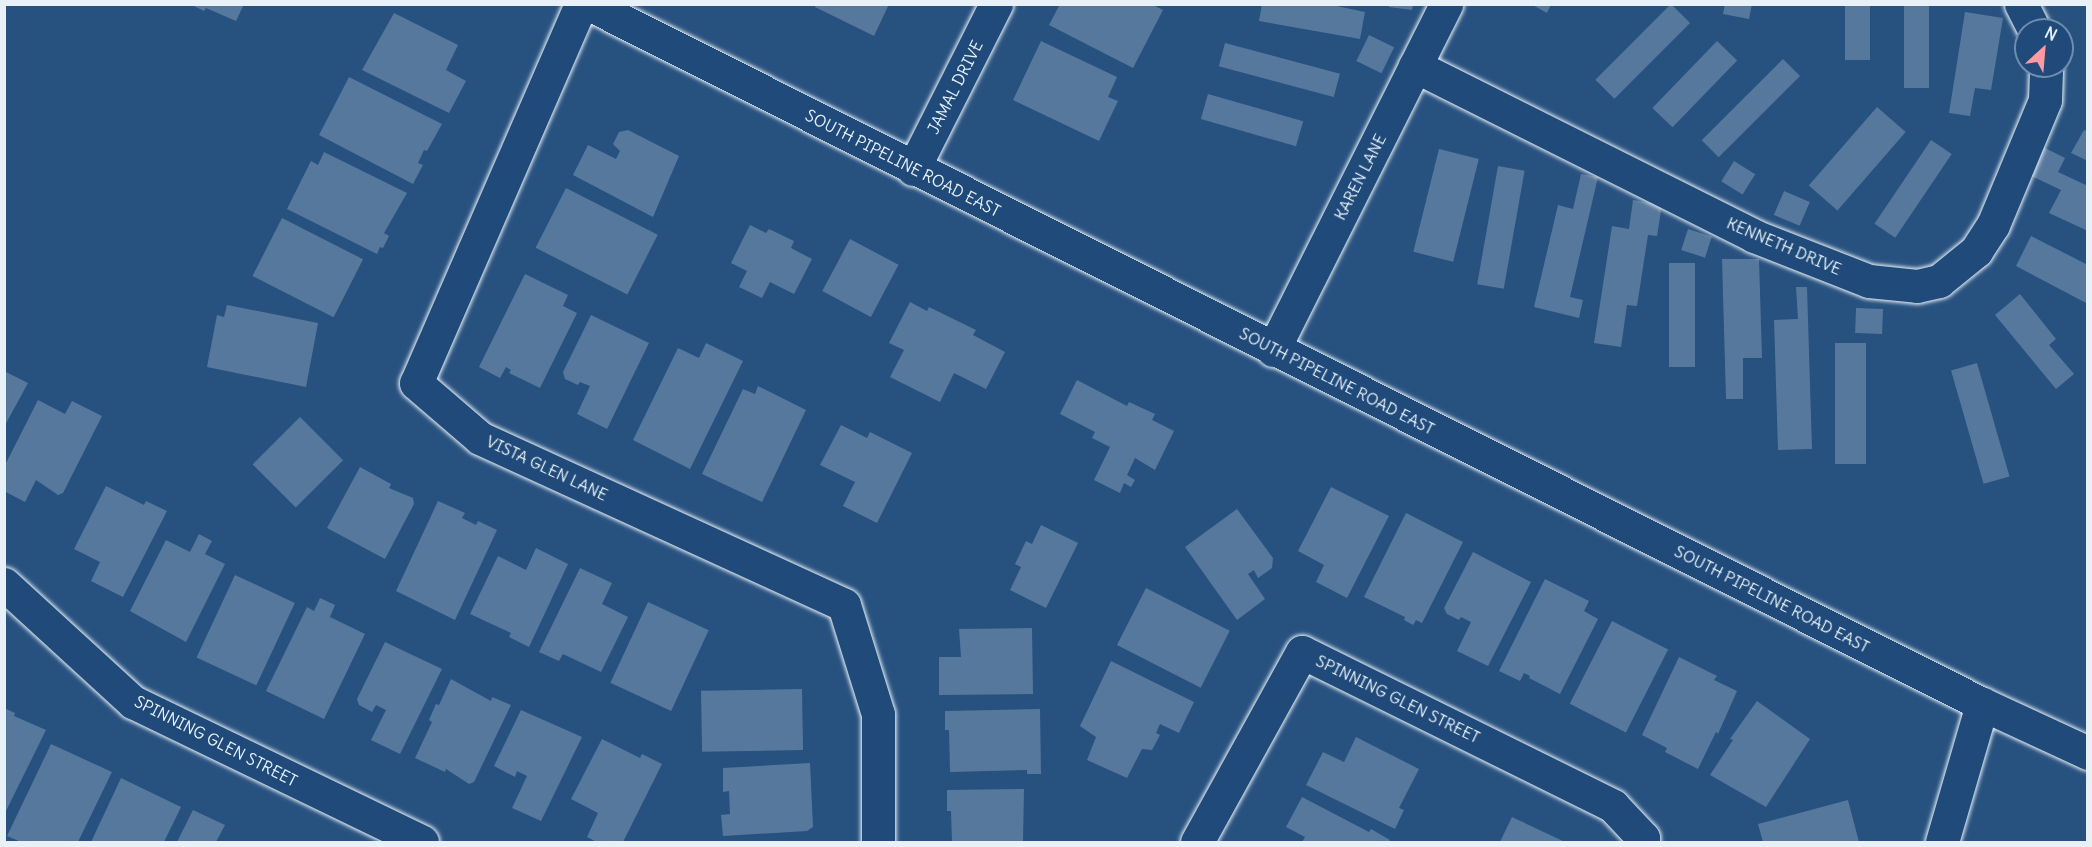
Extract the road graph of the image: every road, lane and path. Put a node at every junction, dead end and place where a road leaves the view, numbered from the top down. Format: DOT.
graph roads {
  1 [pos="581,4"];
  2 [pos="589,4"];
  3 [pos="996,4"];
  4 [pos="1446,4"];
  5 [pos="2021,4"];
  6 [pos="2028,18"];
  7 [pos="1415,66"];
  8 [pos="2046,78"];
  9 [pos="914,169"];
  10 [pos="1274,350"];
  11 [pos="4,584"];
  12 [pos="1982,704"];
  13 [pos="2088,753"];
  14 [pos="422,843"];
  15 [pos="878,843"];
  16 [pos="1197,843"];
  17 [pos="1643,843"];
  18 [pos="1942,843"];
  1 -- 15 [label="street, VISTA GLEN LANE"];
  2 -- 9 [label="street, SOUTH PIPELINE ROAD EAST"];
  3 -- 9 [label="street, JAMAL DRIVE"];
  4 -- 7 [label="street, KAREN LANE"];
  5 -- 6 [label="street"];
  7 -- 8 [label="street, KENNETH DRIVE"];
  7 -- 10 [label="street, KAREN LANE"];
  9 -- 10 [label="street, SOUTH PIPELINE ROAD EAST"];
  10 -- 12 [label="street, SOUTH PIPELINE ROAD EAST"];
  11 -- 14 [label="street, SPINNING GLEN STREET"];
  12 -- 13 [label="street, SOUTH PIPELINE ROAD EAST"];
  12 -- 18 [label="street"];
  16 -- 17 [label="street, SPINNING GLEN STREET"];
}
